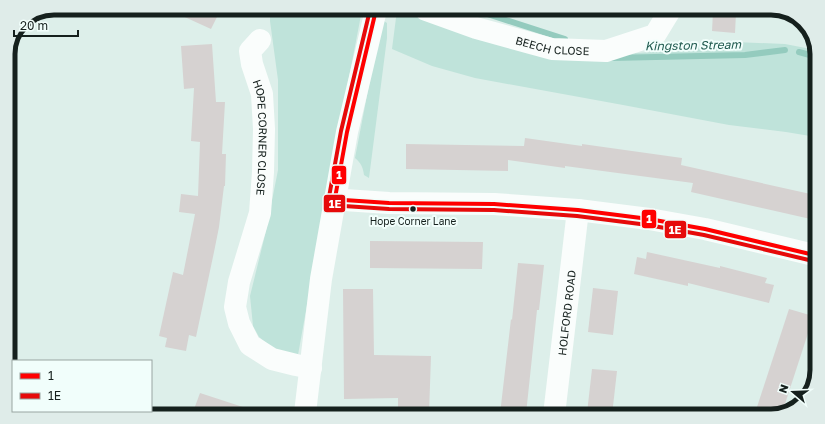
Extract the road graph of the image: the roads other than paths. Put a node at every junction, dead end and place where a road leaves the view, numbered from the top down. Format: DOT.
graph roads {
  1 [pos="375,15"];
  2 [pos="440,15"];
  3 [pos="667,15"];
  4 [pos="248,47"];
  5 [pos="335,198"];
  6 [pos="578,210"];
  7 [pos="810,254"];
  8 [pos="311,368"];
  9 [pos="306,409"];
  10 [pos="555,409"];
  1 -- 5 [label="street"];
  2 -- 3 [label="street, BEECH CLOSE"];
  4 -- 8 [label="street, HOPE CORNER CLOSE"];
  5 -- 6 [label="street"];
  5 -- 8 [label="street"];
  6 -- 7 [label="street"];
  6 -- 10 [label="street, HOLFORD ROAD"];
  8 -- 9 [label="street"];
}
